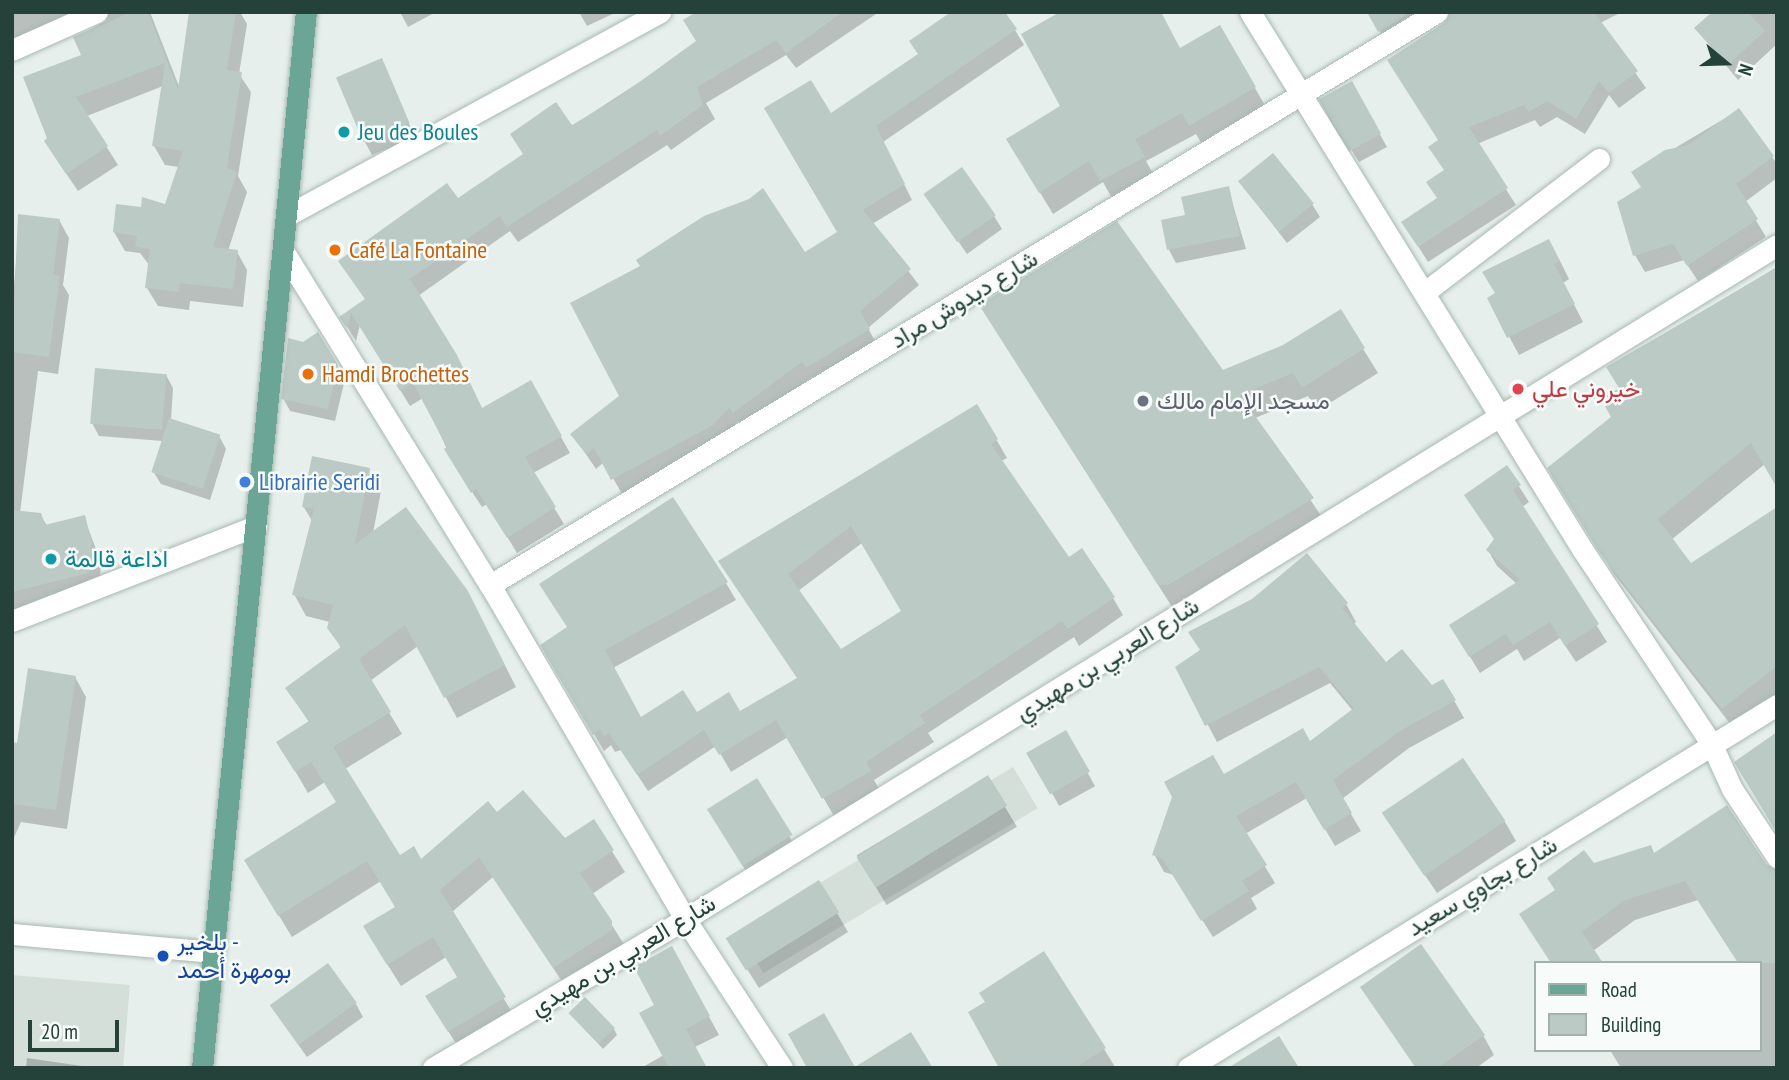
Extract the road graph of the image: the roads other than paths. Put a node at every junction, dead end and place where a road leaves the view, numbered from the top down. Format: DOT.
graph roads {
  1 [pos="97,12"];
  2 [pos="306,12"];
  3 [pos="660,12"];
  4 [pos="1250,12"];
  5 [pos="1437,12"];
  6 [pos="12,50"];
  7 [pos="1300,96"];
  8 [pos="1599,159"];
  9 [pos="288,215"];
  10 [pos="1775,249"];
  11 [pos="284,252"];
  12 [pos="1425,292"];
  13 [pos="1503,415"];
  14 [pos="256,526"];
  15 [pos="490,585"];
  16 [pos="12,621"];
  17 [pos="1777,705"];
  18 [pos="1712,745"];
  19 [pos="1777,857"];
  20 [pos="685,919"];
  21 [pos="12,934"];
  22 [pos="214,952"];
  23 [pos="202,1068"];
  24 [pos="433,1068"];
  25 [pos="782,1068"];
  26 [pos="1188,1068"];
  1 -- 6 [label="street"];
  2 -- 9 [label="main road"];
  3 -- 9 [label="street"];
  4 -- 7 [label="street"];
  5 -- 7 [label="street, شارع ديدوش مراد"];
  7 -- 12 [label="street"];
  7 -- 15 [label="street, شارع ديدوش مراد"];
  8 -- 12 [label="street"];
  9 -- 11 [label="main road"];
  10 -- 13 [label="street, شارع العربي بن مهيدي"];
  11 -- 14 [label="main road"];
  11 -- 15 [label="street"];
  12 -- 13 [label="street"];
  13 -- 18 [label="street"];
  13 -- 20 [label="street, شارع العربي بن مهيدي"];
  14 -- 16 [label="street"];
  14 -- 22 [label="main road"];
  15 -- 20 [label="street"];
  17 -- 18 [label="street, شارع بجاوي سعيد"];
  18 -- 19 [label="street"];
  18 -- 26 [label="street, شارع بجاوي سعيد"];
  20 -- 24 [label="street, شارع العربي بن مهيدي"];
  20 -- 25 [label="street"];
  21 -- 22 [label="street"];
  22 -- 23 [label="main road"];
}
